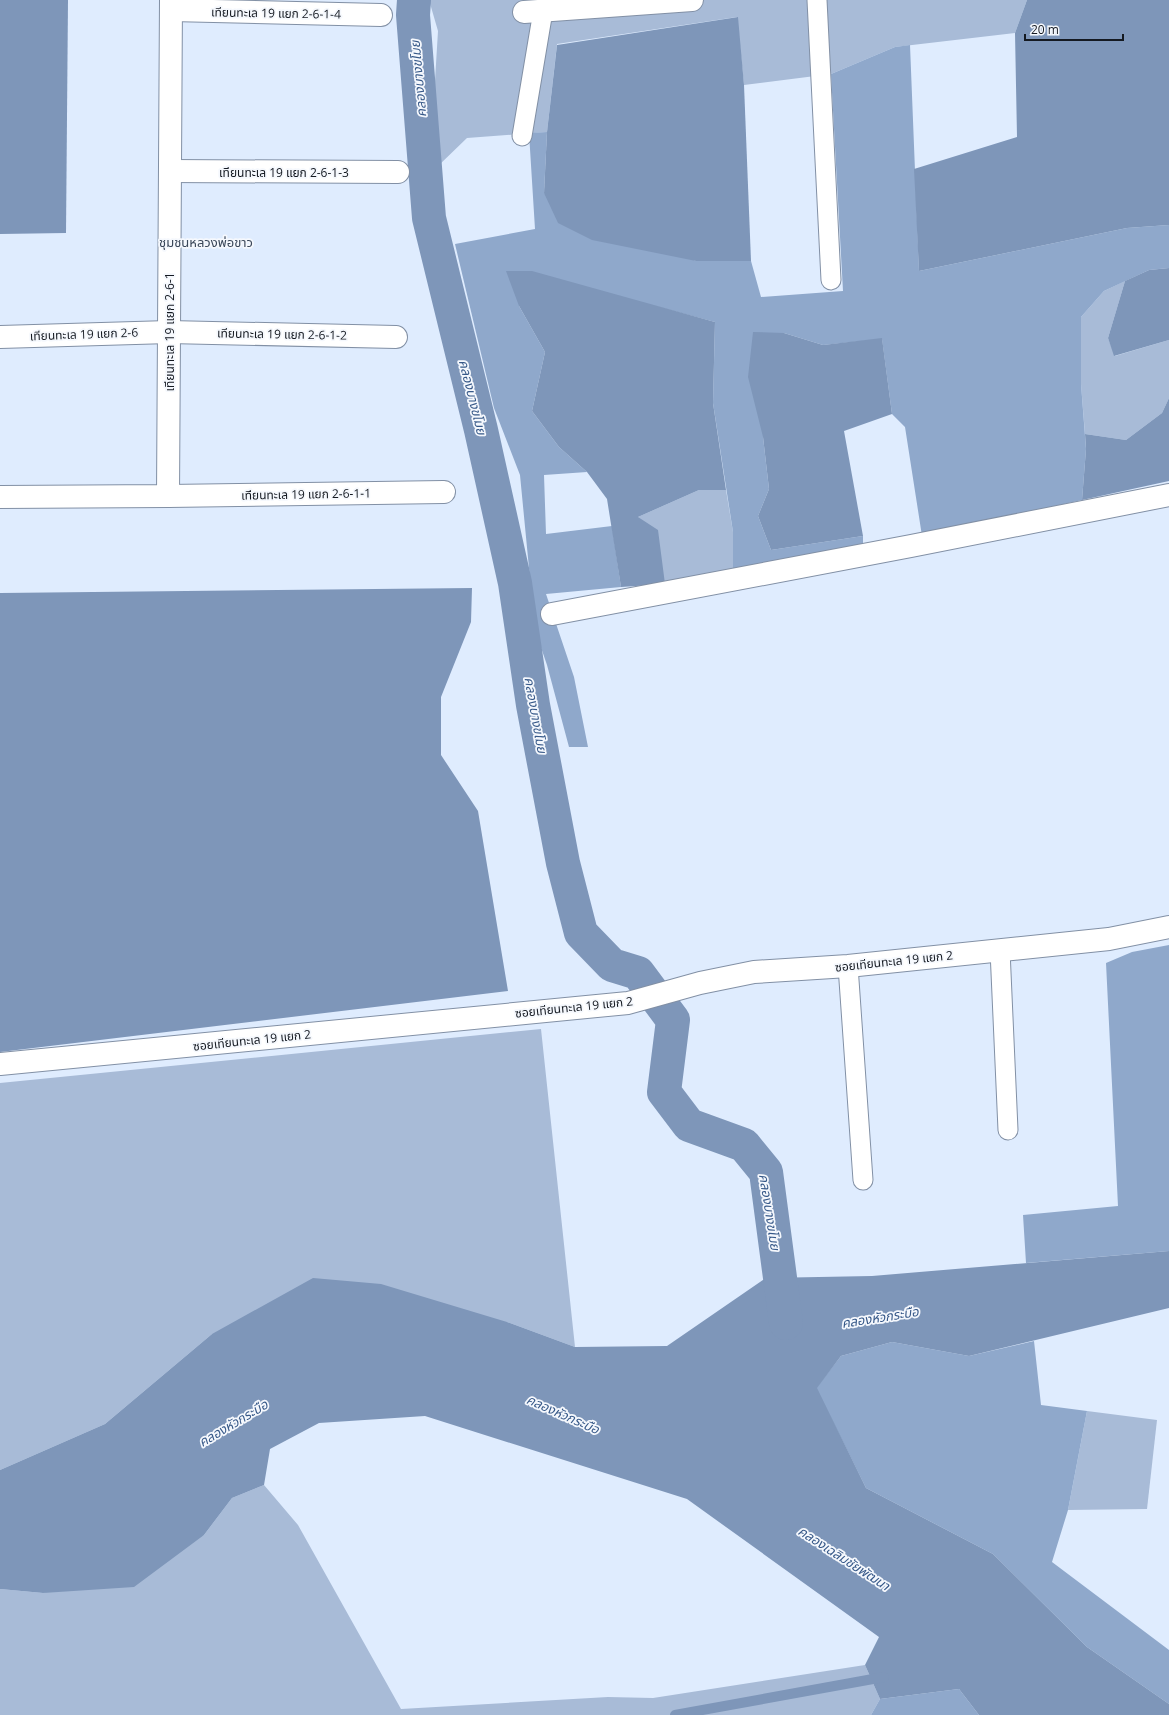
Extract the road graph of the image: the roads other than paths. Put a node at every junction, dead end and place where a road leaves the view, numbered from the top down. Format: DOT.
graph roads {
  1 [pos="692,0"];
  2 [pos="817,0"];
  3 [pos="171,5"];
  4 [pos="534,11"];
  5 [pos="381,15"];
  6 [pos="522,136"];
  7 [pos="170,171"];
  8 [pos="398,172"];
  9 [pos="831,280"];
  10 [pos="169,332"];
  11 [pos="0,337"];
  12 [pos="396,337"];
  13 [pos="444,492"];
  14 [pos="1169,495"];
  15 [pos="168,496"];
  16 [pos="0,497"];
  17 [pos="552,614"];
  18 [pos="1169,928"];
  19 [pos="1000,950"];
  20 [pos="848,966"];
  21 [pos="0,1064"];
  22 [pos="1008,1130"];
  23 [pos="864,1180"];
  1 -- 4 [label="street"];
  2 -- 9 [label="lane"];
  3 -- 5 [label="street, เทียนทะเล 19 แยก 2-6-1-4"];
  3 -- 7 [label="street, เทียนทะเล 19 แยก 2-6-1"];
  4 -- 6 [label="lane"];
  7 -- 8 [label="street, เทียนทะเล 19 แยก 2-6-1-3"];
  7 -- 10 [label="street, เทียนทะเล 19 แยก 2-6-1"];
  10 -- 11 [label="street, เทียนทะเล 19 แยก 2-6"];
  10 -- 12 [label="street, เทียนทะเล 19 แยก 2-6-1-2"];
  10 -- 15 [label="street, เทียนทะเล 19 แยก 2-6-1"];
  13 -- 15 [label="street, เทียนทะเล 19 แยก 2-6-1-1"];
  14 -- 17 [label="street"];
  15 -- 16 [label="street"];
  18 -- 19 [label="street, ซอยเทียนทะเล 19 แยก 2"];
  19 -- 20 [label="street, ซอยเทียนทะเล 19 แยก 2"];
  19 -- 22 [label="lane"];
  20 -- 21 [label="street, ซอยเทียนทะเล 19 แยก 2"];
  20 -- 23 [label="lane"];
}
